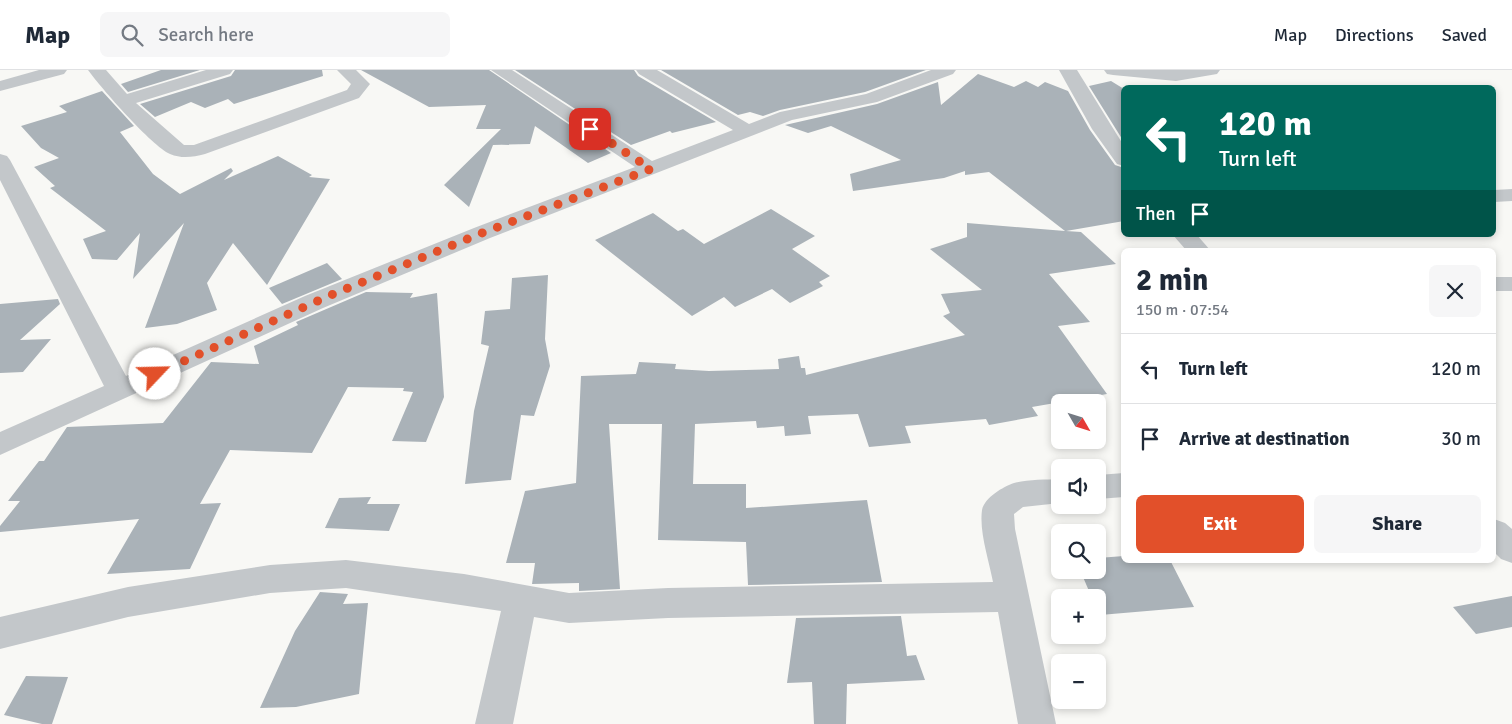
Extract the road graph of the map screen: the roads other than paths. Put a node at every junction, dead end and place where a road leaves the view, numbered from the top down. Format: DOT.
graph roads {
  1 [pos="58,70"];
  2 [pos="98,70"];
  3 [pos="224,70"];
  4 [pos="346,70"];
  5 [pos="500,70"];
  6 [pos="947,70"];
  7 [pos="1068,70"];
  8 [pos="1113,70"];
  9 [pos="1211,70"];
  10 [pos="653,71"];
  11 [pos="0,86"];
  12 [pos="123,101"];
  13 [pos="748,131"];
  14 [pos="1121,156"];
  15 [pos="0,160"];
  16 [pos="651,169"];
  17 [pos="1512,195"];
  18 [pos="1496,196"];
  19 [pos="1186,237"];
  20 [pos="1197,248"];
  21 [pos="1496,284"];
  22 [pos="1512,284"];
  23 [pos="120,390"];
  24 [pos="0,444"];
  25 [pos="1121,485"];
  26 [pos="1106,486"];
  27 [pos="1051,492"];
  28 [pos="1496,534"];
  29 [pos="1512,549"];
  30 [pos="1012,597"];
  31 [pos="521,599"];
  32 [pos="0,633"];
  33 [pos="494,724"];
  34 [pos="1036,724"];
  1 -- 11 [label="street"];
  2 -- 12 [label="street"];
  3 -- 12 [label="street"];
  4 -- 12 [label="street"];
  5 -- 16 [label="street"];
  6 -- 13 [label="street"];
  7 -- 14 [label="street"];
  8 -- 9 [label="street"];
  10 -- 13 [label="street"];
  13 -- 16 [label="street"];
  15 -- 23 [label="street"];
  16 -- 23 [label="street"];
  17 -- 18 [label="street"];
  19 -- 20 [label="street"];
  21 -- 22 [label="street"];
  23 -- 24 [label="street"];
  25 -- 26 [label="street"];
  27 -- 30 [label="street"];
  28 -- 29 [label="street"];
  30 -- 31 [label="street"];
  30 -- 34 [label="street"];
  31 -- 32 [label="street"];
  31 -- 33 [label="street"];
}
